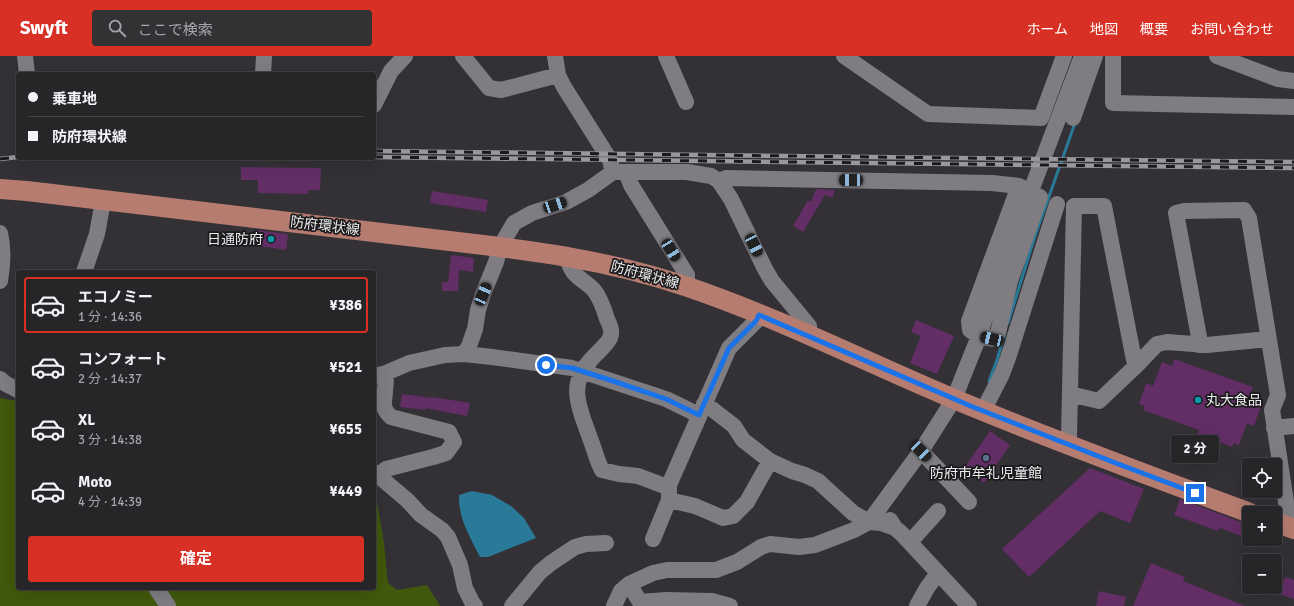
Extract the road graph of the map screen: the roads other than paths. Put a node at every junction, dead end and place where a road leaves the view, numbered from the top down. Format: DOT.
graph roads {
  1 [pos="25,56"];
  2 [pos="264,56"];
  3 [pos="405,56"];
  4 [pos="464,56"];
  5 [pos="555,56"];
  6 [pos="666,56"];
  7 [pos="844,56"];
  8 [pos="1064,56"];
  9 [pos="1082,56"];
  10 [pos="1095,56"];
  11 [pos="1113,56"];
  12 [pos="1217,56"];
  13 [pos="27,72"];
  14 [pos="263,72"];
  15 [pos="558,75"];
  16 [pos="1294,81"];
  17 [pos="376,101"];
  18 [pos="686,102"];
  19 [pos="1294,107"];
  20 [pos="1073,118"];
  21 [pos="619,172"];
  22 [pos="719,181"];
  23 [pos="1019,186"];
  24 [pos="0,189"];
  25 [pos="103,200"];
  26 [pos="1049,200"];
  27 [pos="1074,206"];
  28 [pos="0,233"];
  29 [pos="500,247"];
  30 [pos="567,257"];
  31 [pos="85,270"];
  32 [pos="0,281"];
  33 [pos="687,287"];
  34 [pos="759,315"];
  35 [pos="810,336"];
  36 [pos="979,336"];
  37 [pos="1268,339"];
  38 [pos="1198,345"];
  39 [pos="464,354"];
  40 [pos="1137,365"];
  41 [pos="582,371"];
  42 [pos="380,374"];
  43 [pos="0,378"];
  44 [pos="16,389"];
  45 [pos="1070,395"];
  46 [pos="954,399"];
  47 [pos="702,409"];
  48 [pos="983,411"];
  49 [pos="1294,426"];
  50 [pos="1274,428"];
  51 [pos="1066,444"];
  52 [pos="921,451"];
  53 [pos="770,460"];
  54 [pos="376,474"];
  55 [pos="669,492"];
  56 [pos="886,499"];
  57 [pos="969,502"];
  58 [pos="1242,510"];
  59 [pos="938,511"];
  60 [pos="869,522"];
  61 [pos="1285,526"];
  62 [pos="895,528"];
  63 [pos="653,539"];
  64 [pos="910,542"];
  65 [pos="606,543"];
  66 [pos="938,573"];
  67 [pos="629,584"];
  68 [pos="157,590"];
  69 [pos="168,606"];
  70 [pos="475,606"];
  71 [pos="512,606"];
  72 [pos="614,606"];
  73 [pos="730,606"];
  74 [pos="917,606"];
  75 [pos="969,606"];
  1 -- 13 [label="street"];
  2 -- 14 [label="street"];
  3 -- 17 [label="street"];
  4 -- 15 [label="street"];
  5 -- 15 [label="street"];
  6 -- 18 [label="street"];
  7 -- 8 [label="street"];
  9 -- 36 [label="street"];
  10 -- 20 [label="street"];
  11 -- 19 [label="street"];
  12 -- 16 [label="street"];
  15 -- 21 [label="street"];
  21 -- 22 [label="street"];
  21 -- 29 [label="street"];
  21 -- 33 [label="street"];
  22 -- 23 [label="street"];
  22 -- 35 [label="street"];
  23 -- 26 [label="street"];
  23 -- 36 [label="street"];
  24 -- 25 [label="main road, 防府環状線"];
  25 -- 29 [label="main road, 防府環状線"];
  25 -- 31 [label="street"];
  26 -- 27 [label="street"];
  26 -- 36 [label="street"];
  26 -- 48 [label="street"];
  27 -- 40 [label="street"];
  27 -- 45 [label="street"];
  28 -- 32 [label="street"];
  29 -- 30 [label="main road, 防府環状線"];
  29 -- 39 [label="street"];
  30 -- 33 [label="main road, 防府環状線"];
  30 -- 41 [label="street"];
  33 -- 34 [label="main road, 防府環状線"];
  34 -- 35 [label="main road, 防府環状線"];
  34 -- 47 [label="street"];
  35 -- 46 [label="main road, 防府環状線"];
  36 -- 46 [label="street"];
  37 -- 38 [label="street"];
  37 -- 38 [label="street"];
  37 -- 50 [label="street"];
  38 -- 40 [label="street"];
  39 -- 41 [label="street"];
  39 -- 42 [label="street"];
  40 -- 45 [label="street"];
  41 -- 47 [label="street"];
  41 -- 55 [label="street"];
  42 -- 54 [label="street"];
  43 -- 44 [label="street"];
  45 -- 51 [label="street"];
  46 -- 48 [label="main road, 防府環状線"];
  46 -- 52 [label="street"];
  47 -- 53 [label="street"];
  47 -- 55 [label="street"];
  48 -- 51 [label="main road, 防府環状線"];
  49 -- 50 [label="street"];
  50 -- 61 [label="street"];
  51 -- 58 [label="main road, 防府環状線"];
  52 -- 56 [label="street"];
  52 -- 57 [label="street"];
  53 -- 55 [label="street"];
  53 -- 60 [label="street"];
  54 -- 70 [label="street"];
  55 -- 63 [label="street"];
  56 -- 60 [label="street"];
  56 -- 62 [label="street"];
  59 -- 64 [label="street"];
  60 -- 62 [label="street"];
  60 -- 67 [label="street"];
  62 -- 64 [label="street"];
  64 -- 66 [label="street"];
  65 -- 71 [label="street"];
  66 -- 74 [label="street"];
  66 -- 75 [label="street"];
  67 -- 72 [label="street"];
  67 -- 73 [label="street"];
  68 -- 69 [label="street"];
}
